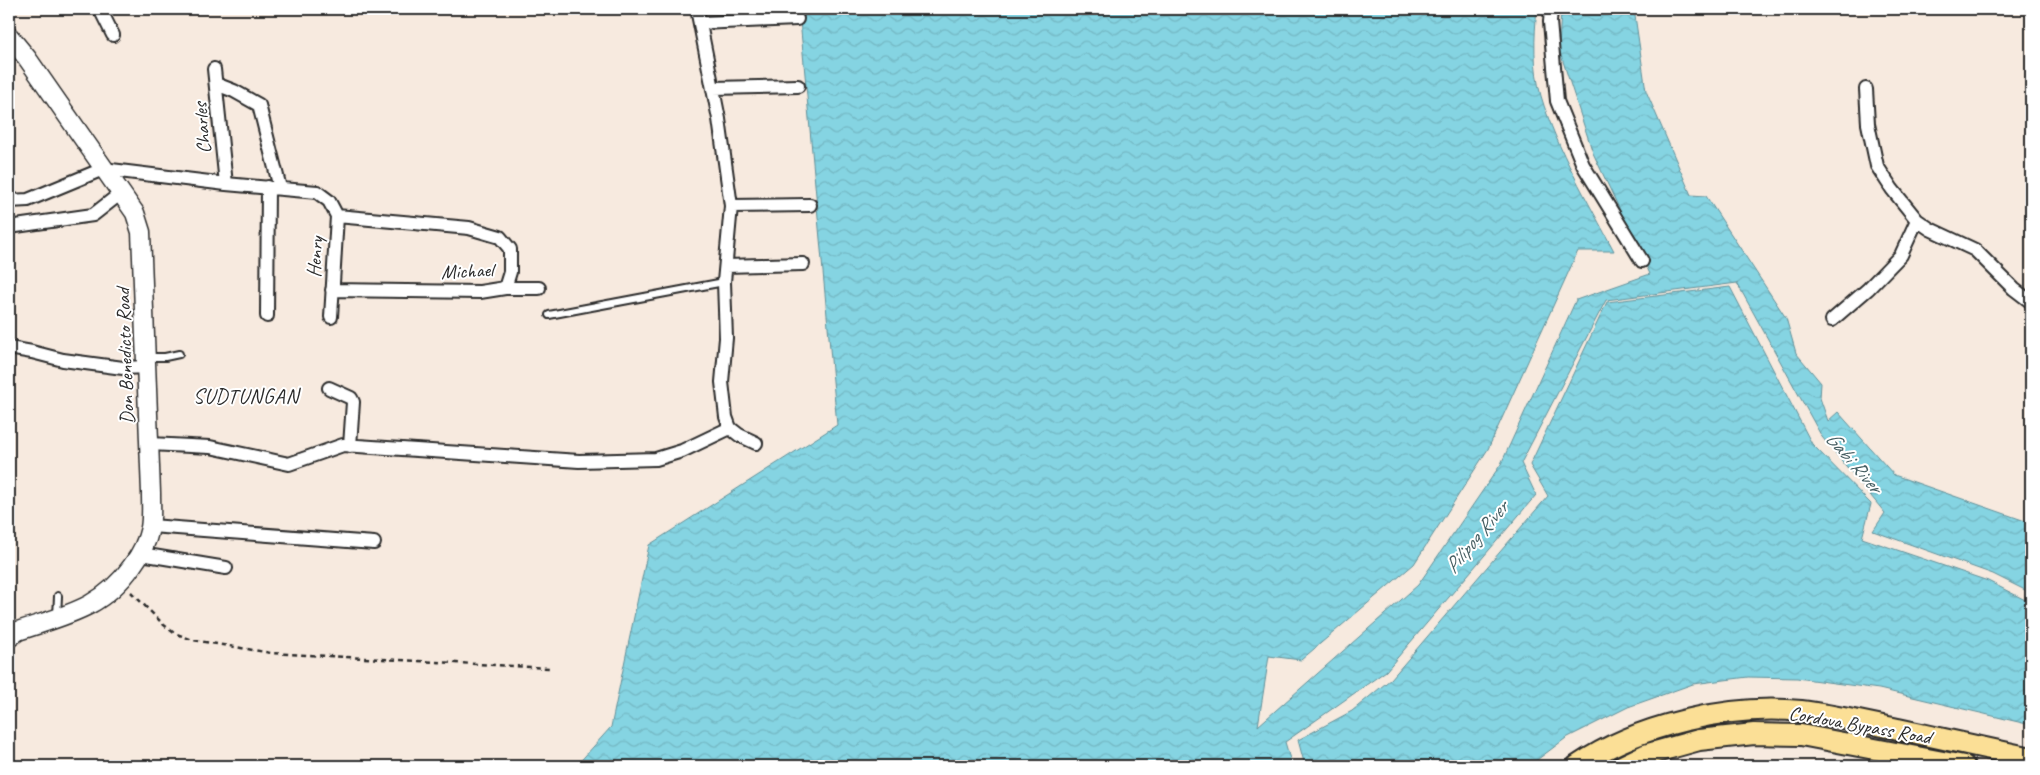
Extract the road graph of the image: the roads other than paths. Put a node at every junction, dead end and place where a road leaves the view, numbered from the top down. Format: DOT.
graph roads {
  1 [pos="100,9"];
  2 [pos="697,9"];
  3 [pos="1551,9"];
  4 [pos="797,19"];
  5 [pos="700,23"];
  6 [pos="113,35"];
  7 [pos="9,36"];
  8 [pos="214,69"];
  9 [pos="216,84"];
  10 [pos="798,86"];
  11 [pos="713,88"];
  12 [pos="1866,89"];
  13 [pos="103,170"];
  14 [pos="226,184"];
  15 [pos="274,188"];
  16 [pos="121,193"];
  17 [pos="9,201"];
  18 [pos="732,206"];
  19 [pos="810,206"];
  20 [pos="337,216"];
  21 [pos="1918,220"];
  22 [pos="9,227"];
  23 [pos="1642,261"];
  24 [pos="803,264"];
  25 [pos="726,266"];
  26 [pos="724,282"];
  27 [pos="504,288"];
  28 [pos="539,288"];
  29 [pos="332,290"];
  30 [pos="2031,302"];
  31 [pos="549,315"];
  32 [pos="267,316"];
  33 [pos="331,317"];
  34 [pos="1832,320"];
  35 [pos="9,348"];
  36 [pos="179,354"];
  37 [pos="147,362"];
  38 [pos="329,388"];
  39 [pos="730,428"];
  40 [pos="756,443"];
  41 [pos="150,444"];
  42 [pos="350,446"];
  43 [pos="151,526"];
  44 [pos="374,543"];
  45 [pos="141,554"];
  46 [pos="226,568"];
  47 [pos="58,596"];
  48 [pos="56,618"];
  49 [pos="9,638"];
  50 [pos="2031,758"];
  51 [pos="1577,766"];
  52 [pos="1622,766"];
  53 [pos="1964,766"];
  1 -- 6 [label="street"];
  2 -- 5 [label="street"];
  3 -- 23 [label="street"];
  4 -- 5 [label="street"];
  5 -- 11 [label="street"];
  7 -- 13 [label="street, Don Benedicto Road"];
  8 -- 9 [label="street, Charles"];
  9 -- 14 [label="street, Charles"];
  9 -- 15 [label="street"];
  10 -- 11 [label="street"];
  11 -- 18 [label="street"];
  12 -- 21 [label="street"];
  13 -- 14 [label="street"];
  13 -- 16 [label="street, Don Benedicto Road"];
  13 -- 17 [label="street"];
  14 -- 15 [label="street"];
  15 -- 20 [label="street, Henry"];
  15 -- 32 [label="street"];
  16 -- 22 [label="street"];
  16 -- 37 [label="street, Don Benedicto Road"];
  18 -- 19 [label="street"];
  18 -- 25 [label="street"];
  20 -- 27 [label="street, Michael"];
  20 -- 29 [label="street, Henry"];
  21 -- 30 [label="street"];
  21 -- 34 [label="street"];
  24 -- 25 [label="street"];
  25 -- 26 [label="street"];
  26 -- 31 [label="lane"];
  26 -- 39 [label="street"];
  27 -- 28 [label="street"];
  27 -- 29 [label="street, Michael"];
  29 -- 33 [label="street, Henry"];
  35 -- 37 [label="street"];
  36 -- 37 [label="lane"];
  37 -- 41 [label="street, Don Benedicto Road"];
  38 -- 42 [label="street"];
  39 -- 40 [label="street"];
  39 -- 42 [label="street"];
  41 -- 42 [label="street"];
  41 -- 43 [label="street, Don Benedicto Road"];
  43 -- 44 [label="street"];
  43 -- 45 [label="street, Don Benedicto Road"];
  45 -- 46 [label="street"];
  45 -- 48 [label="street, Don Benedicto Road"];
  47 -- 48 [label="lane"];
  48 -- 49 [label="street, Don Benedicto Road"];
  50 -- 51 [label="main road, Cordova Bypass Road"];
  52 -- 53 [label="main road, Cordova Bypass Road"];
}
